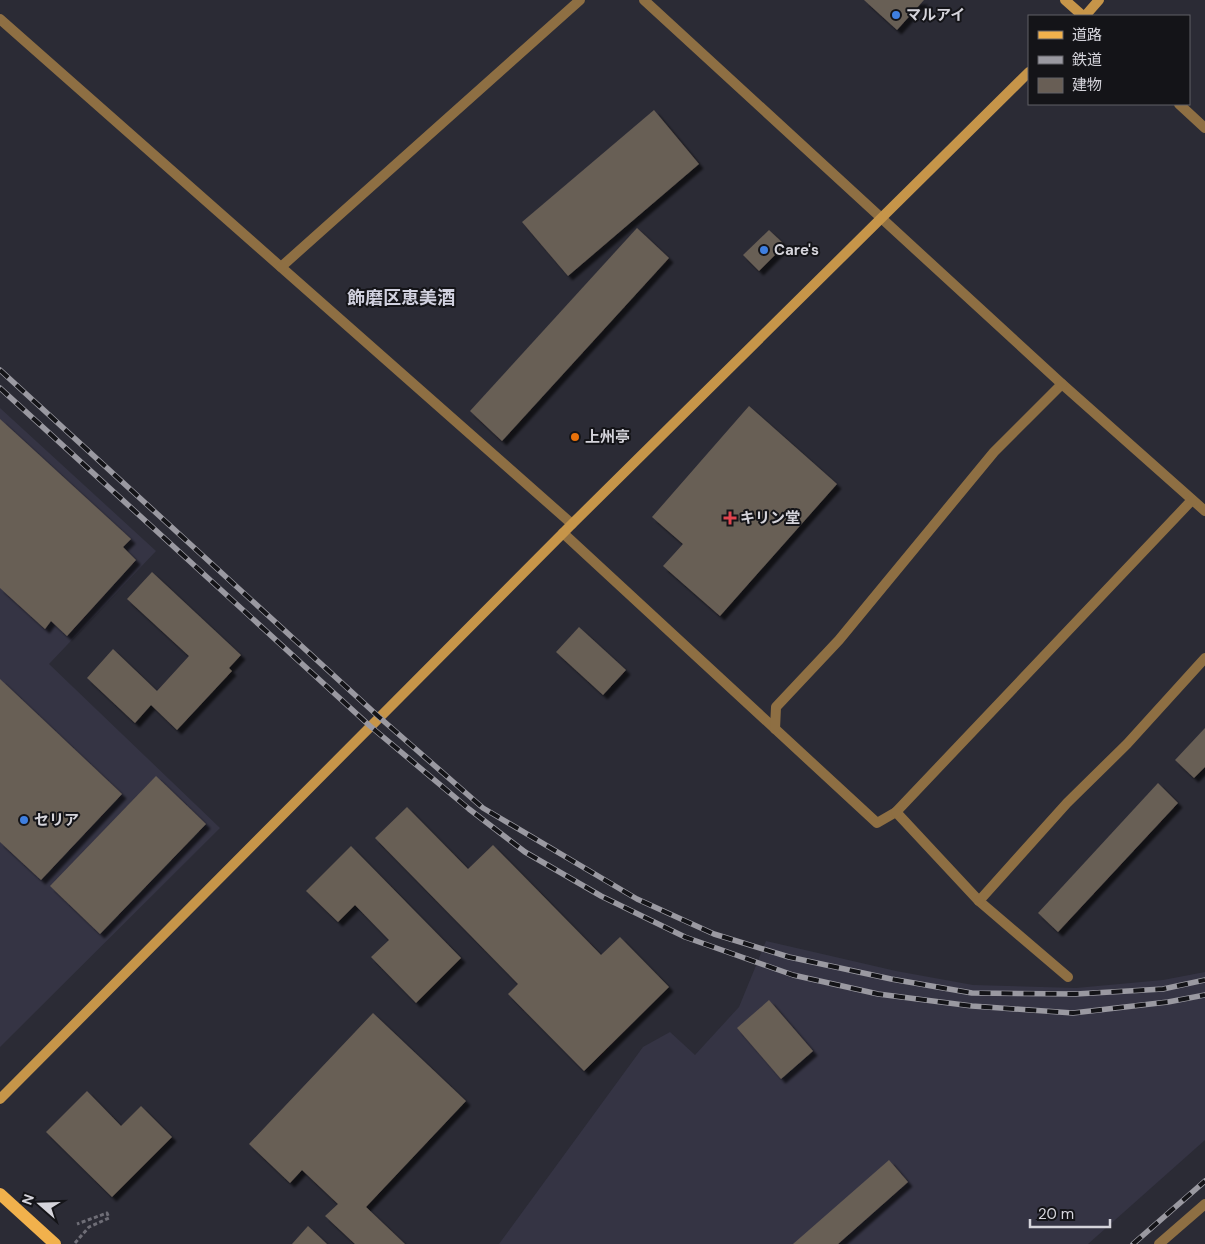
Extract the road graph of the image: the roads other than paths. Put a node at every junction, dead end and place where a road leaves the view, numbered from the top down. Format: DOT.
graph roads {
  1 [pos="580,0"];
  2 [pos="644,0"];
  3 [pos="1065,0"];
  4 [pos="1099,0"];
  5 [pos="1083,15"];
  6 [pos="1085,15"];
  7 [pos="0,19"];
  8 [pos="1028,73"];
  9 [pos="1180,105"];
  10 [pos="1205,128"];
  11 [pos="882,219"];
  12 [pos="281,267"];
  13 [pos="1062,384"];
  14 [pos="1192,500"];
  15 [pos="1205,511"];
  16 [pos="572,524"];
  17 [pos="563,533"];
  18 [pos="1205,658"];
  19 [pos="775,729"];
  20 [pos="896,812"];
  21 [pos="980,901"];
  22 [pos="1068,977"];
  23 [pos="0,1099"];
  24 [pos="0,1194"];
  25 [pos="1205,1204"];
  26 [pos="55,1244"];
  27 [pos="1159,1244"];
  1 -- 12 [label="street"];
  2 -- 11 [label="street"];
  3 -- 5 [label="street"];
  4 -- 6 [label="street"];
  7 -- 12 [label="street"];
  8 -- 11 [label="street"];
  9 -- 10 [label="street"];
  11 -- 13 [label="street"];
  11 -- 16 [label="street"];
  12 -- 16 [label="street"];
  13 -- 14 [label="street"];
  13 -- 19 [label="street"];
  14 -- 15 [label="street"];
  14 -- 20 [label="street"];
  16 -- 17 [label="street"];
  17 -- 19 [label="street"];
  17 -- 23 [label="street"];
  18 -- 21 [label="street"];
  19 -- 20 [label="street"];
  20 -- 21 [label="street"];
  21 -- 22 [label="street"];
  24 -- 26 [label="main road"];
  25 -- 27 [label="street"];
}
